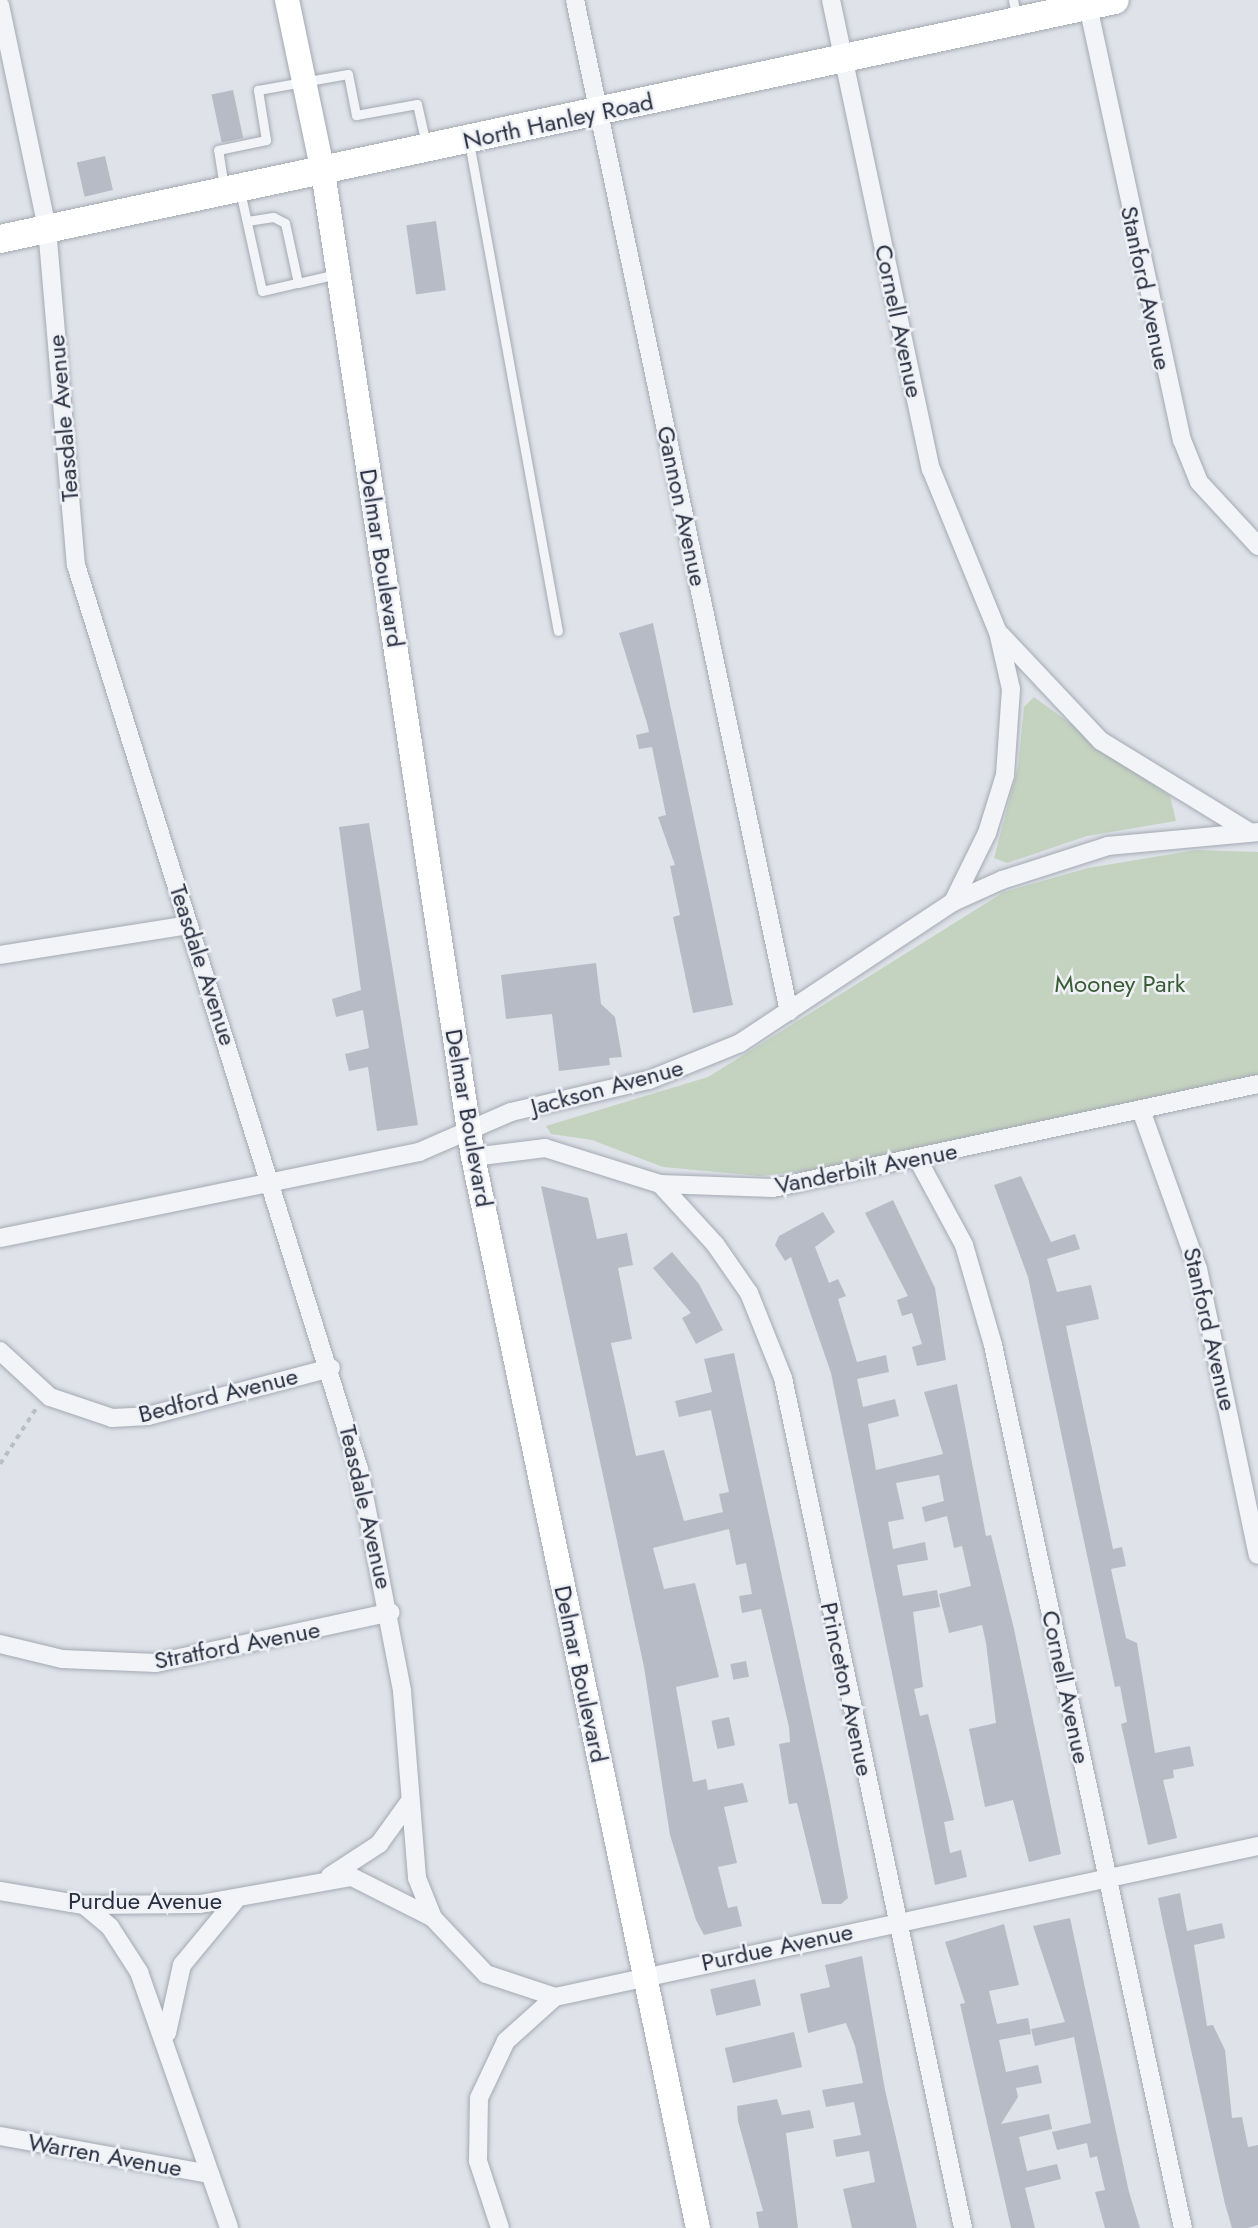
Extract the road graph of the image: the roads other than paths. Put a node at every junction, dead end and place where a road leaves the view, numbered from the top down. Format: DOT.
graph roads {
  1 [pos="287,0"];
  2 [pos="575,0"];
  3 [pos="831,0"];
  4 [pos="1101,3"];
  5 [pos="0,5"];
  6 [pos="1015,10"];
  7 [pos="843,59"];
  8 [pos="305,81"];
  9 [pos="598,112"];
  10 [pos="469,140"];
  11 [pos="427,149"];
  12 [pos="323,172"];
  13 [pos="232,190"];
  14 [pos="247,221"];
  15 [pos="47,228"];
  16 [pos="0,239"];
  17 [pos="339,274"];
  18 [pos="298,283"];
  19 [pos="1258,545"];
  20 [pos="558,631"];
  21 [pos="998,632"];
  22 [pos="1253,832"];
  23 [pos="953,902"];
  24 [pos="189,925"];
  25 [pos="0,955"];
  26 [pos="789,1012"];
  27 [pos="1258,1084"];
  28 [pos="1141,1110"];
  29 [pos="469,1129"];
  30 [pos="473,1157"];
  31 [pos="917,1158"];
  32 [pos="274,1182"];
  33 [pos="660,1184"];
  34 [pos="0,1238"];
  35 [pos="0,1351"];
  36 [pos="331,1368"];
  37 [pos="1258,1555"];
  38 [pos="390,1612"];
  39 [pos="0,1644"];
  40 [pos="410,1801"];
  41 [pos="1258,1846"];
  42 [pos="330,1876"];
  43 [pos="1107,1878"];
  44 [pos="0,1891"];
  45 [pos="235,1901"];
  46 [pos="84,1905"];
  47 [pos="433,1918"];
  48 [pos="895,1922"];
  49 [pos="644,1976"];
  50 [pos="555,1997"];
  51 [pos="167,2042"];
  52 [pos="0,2136"];
  53 [pos="210,2174"];
  54 [pos="229,2228"];
  55 [pos="500,2228"];
  56 [pos="698,2228"];
  57 [pos="963,2228"];
  58 [pos="1183,2228"];
  1 -- 8 [label="main road, Delmar Boulevard"];
  2 -- 9 [label="street, Gannon Avenue"];
  3 -- 7 [label="street, Cornell Avenue"];
  4 -- 6 [label="main road, North Hanley Road"];
  4 -- 19 [label="street, Stanford Avenue"];
  5 -- 15 [label="street, Teasdale Avenue"];
  6 -- 7 [label="main road, North Hanley Road"];
  7 -- 9 [label="main road, North Hanley Road"];
  7 -- 21 [label="street, Cornell Avenue"];
  8 -- 11 [label="lane"];
  8 -- 12 [label="main road, Delmar Boulevard"];
  8 -- 13 [label="lane"];
  9 -- 10 [label="main road, North Hanley Road"];
  9 -- 26 [label="street, Gannon Avenue"];
  10 -- 11 [label="main road, North Hanley Road"];
  10 -- 20 [label="lane"];
  11 -- 12 [label="main road, North Hanley Road"];
  12 -- 13 [label="main road, North Hanley Road"];
  12 -- 17 [label="main road, Delmar Boulevard"];
  13 -- 14 [label="lane"];
  13 -- 15 [label="main road, North Hanley Road"];
  14 -- 18 [label="lane"];
  14 -- 18 [label="lane"];
  15 -- 16 [label="main road, North Hanley Road"];
  15 -- 24 [label="street, Teasdale Avenue"];
  17 -- 18 [label="lane"];
  17 -- 29 [label="main road, Delmar Boulevard"];
  21 -- 22 [label="street, Cornell Avenue"];
  21 -- 23 [label="street, Cornell Avenue"];
  22 -- 23 [label="street, Jackson Avenue"];
  23 -- 26 [label="street, Jackson Avenue"];
  24 -- 25 [label="street"];
  24 -- 32 [label="street, Teasdale Avenue"];
  26 -- 29 [label="street, Jackson Avenue"];
  27 -- 28 [label="street, Vanderbilt Avenue"];
  28 -- 31 [label="street, Vanderbilt Avenue"];
  28 -- 37 [label="street, Stanford Avenue"];
  29 -- 30 [label="main road, Delmar Boulevard"];
  29 -- 32 [label="street, Jackson Avenue"];
  30 -- 33 [label="street, Vanderbilt Avenue"];
  30 -- 49 [label="main road, Delmar Boulevard"];
  31 -- 33 [label="street, Vanderbilt Avenue"];
  31 -- 43 [label="street, Cornell Avenue"];
  32 -- 34 [label="street, Jackson Avenue"];
  32 -- 36 [label="street, Teasdale Avenue"];
  33 -- 48 [label="street, Princeton Avenue"];
  35 -- 36 [label="street, Bedford Avenue"];
  36 -- 38 [label="street, Teasdale Avenue"];
  38 -- 39 [label="street, Stratford Avenue"];
  38 -- 40 [label="street, Teasdale Avenue"];
  40 -- 42 [label="street, Purdue Avenue"];
  40 -- 47 [label="street, Teasdale Avenue"];
  41 -- 43 [label="street, Purdue Avenue"];
  42 -- 45 [label="street, Purdue Avenue"];
  42 -- 47 [label="street, Purdue Avenue"];
  43 -- 48 [label="street, Purdue Avenue"];
  43 -- 58 [label="street, Cornell Avenue"];
  44 -- 46 [label="street, Purdue Avenue"];
  45 -- 46 [label="street, Purdue Avenue"];
  45 -- 51 [label="street"];
  46 -- 51 [label="street"];
  47 -- 50 [label="street, Purdue Avenue"];
  48 -- 49 [label="street, Purdue Avenue"];
  48 -- 57 [label="street, Princeton Avenue"];
  49 -- 50 [label="street, Purdue Avenue"];
  49 -- 56 [label="main road, Delmar Boulevard"];
  50 -- 55 [label="street"];
  51 -- 53 [label="street"];
  52 -- 53 [label="street, Warren Avenue"];
  53 -- 54 [label="street"];
}
